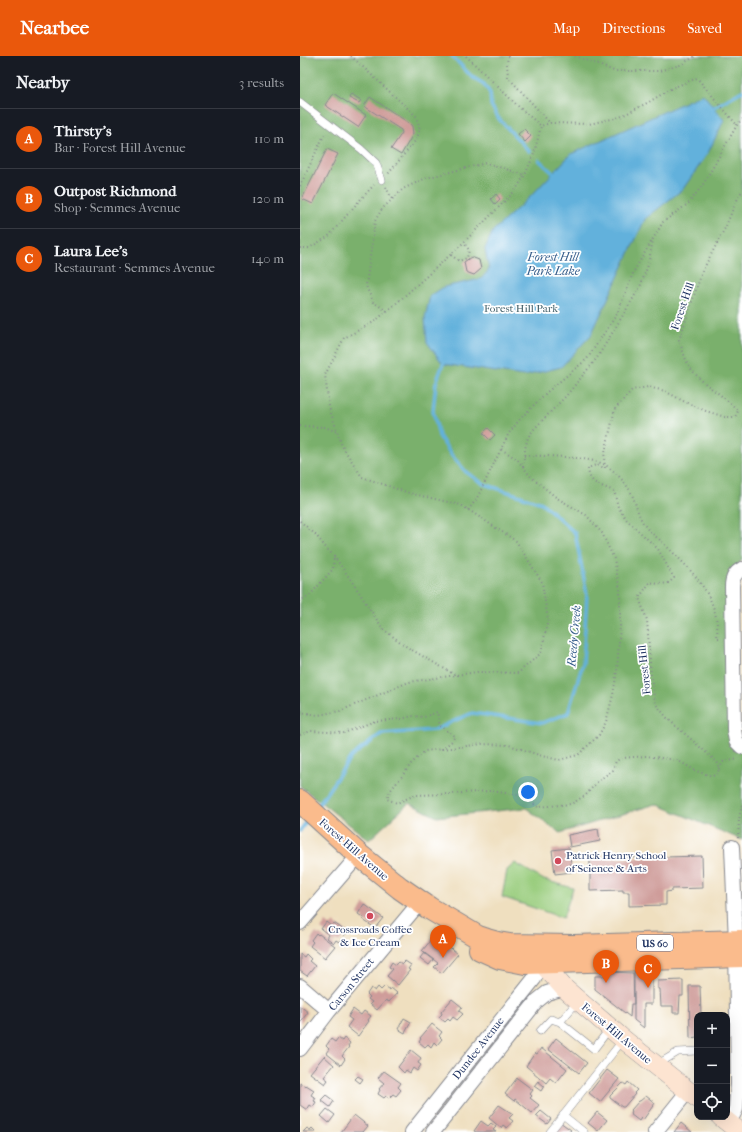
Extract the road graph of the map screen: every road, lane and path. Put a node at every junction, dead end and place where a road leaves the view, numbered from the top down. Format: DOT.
graph roads {
  1 [pos="466,56"];
  2 [pos="508,56"];
  3 [pos="575,56"];
  4 [pos="696,56"];
  5 [pos="300,102"];
  6 [pos="742,119"];
  7 [pos="550,123"];
  8 [pos="737,124"];
  9 [pos="329,125"];
  10 [pos="541,126"];
  11 [pos="525,175"];
  12 [pos="382,180"];
  13 [pos="300,186"];
  14 [pos="742,191"];
  15 [pos="392,199"];
  16 [pos="654,237"];
  17 [pos="464,243"];
  18 [pos="450,255"];
  19 [pos="387,311"];
  20 [pos="300,426"];
  21 [pos="337,432"];
  22 [pos="501,449"];
  23 [pos="524,456"];
  24 [pos="605,465"];
  25 [pos="523,467"];
  26 [pos="468,510"];
  27 [pos="300,521"];
  28 [pos="334,556"];
  29 [pos="739,571"];
  30 [pos="300,601"];
  31 [pos="732,638"];
  32 [pos="456,675"];
  33 [pos="300,712"];
  34 [pos="300,735"];
  35 [pos="442,749"];
  36 [pos="741,750"];
  37 [pos="719,770"];
  38 [pos="300,801"];
  39 [pos="742,804"];
  40 [pos="735,847"];
  41 [pos="355,851"];
  42 [pos="424,905"];
  43 [pos="300,923"];
  44 [pos="739,949"];
  45 [pos="541,954"];
  46 [pos="300,986"];
  47 [pos="571,994"];
  48 [pos="523,1006"];
  49 [pos="329,1011"];
  50 [pos="560,1022"];
  51 [pos="540,1031"];
  52 [pos="617,1034"];
  53 [pos="737,1048"];
  54 [pos="300,1049"];
  55 [pos="694,1051"];
  56 [pos="656,1065"];
  57 [pos="693,1094"];
  58 [pos="563,1115"];
  59 [pos="730,1124"];
  60 [pos="412,1132"];
  61 [pos="433,1132"];
  62 [pos="550,1132"];
  63 [pos="584,1132"];
  64 [pos="655,1132"];
  1 -- 10 [label="path"];
  2 -- 7 [label="path"];
  3 -- 4 [label="path"];
  5 -- 9 [label="lane"];
  6 -- 8 [label="path"];
  7 -- 8 [label="path"];
  7 -- 10 [label="path"];
  8 -- 16 [label="path"];
  9 -- 12 [label="lane"];
  9 -- 13 [label="path"];
  10 -- 11 [label="path"];
  11 -- 15 [label="path"];
  11 -- 17 [label="path"];
  12 -- 15 [label="path"];
  14 -- 24 [label="path, Forest Hill"];
  15 -- 19 [label="path"];
  16 -- 22 [label="path"];
  16 -- 23 [label="path"];
  17 -- 18 [label="path"];
  17 -- 18 [label="path"];
  18 -- 19 [label="path"];
  19 -- 21 [label="path"];
  20 -- 21 [label="path"];
  21 -- 26 [label="path"];
  22 -- 25 [label="path"];
  22 -- 26 [label="path"];
  23 -- 24 [label="path"];
  23 -- 25 [label="path"];
  24 -- 31 [label="path"];
  24 -- 37 [label="path, Forest Hill"];
  25 -- 35 [label="path"];
  26 -- 32 [label="path"];
  27 -- 28 [label="path"];
  28 -- 30 [label="path"];
  28 -- 32 [label="path"];
  29 -- 31 [label="street"];
  31 -- 36 [label="street"];
  32 -- 33 [label="path"];
  34 -- 35 [label="path"];
  35 -- 37 [label="path"];
  36 -- 37 [label="path"];
  38 -- 41 [label="main road, Forest Hill Avenue / US 60"];
  39 -- 40 [label="path"];
  40 -- 44 [label="street"];
  41 -- 42 [label="main road, Forest Hill Avenue / US 60"];
  41 -- 43 [label="street"];
  42 -- 45 [label="main road, Forest Hill Avenue / US 60"];
  42 -- 49 [label="street, Carson Street"];
  44 -- 45 [label="main road, US 60"];
  44 -- 53 [label="street"];
  45 -- 47 [label="street, Forest Hill Avenue"];
  45 -- 48 [label="street, Dundee Avenue"];
  46 -- 49 [label="street"];
  47 -- 48 [label="street, Dundee Avenue"];
  47 -- 50 [label="lane"];
  47 -- 52 [label="street, Forest Hill Avenue"];
  48 -- 60 [label="street, Dundee Avenue"];
  48 -- 61 [label="street, Dundee Avenue"];
  49 -- 54 [label="street, Carson Street"];
  50 -- 51 [label="lane"];
  50 -- 52 [label="lane"];
  52 -- 56 [label="street, Forest Hill Avenue"];
  52 -- 58 [label="lane"];
  53 -- 59 [label="street"];
  55 -- 56 [label="lane"];
  56 -- 57 [label="street, Forest Hill Avenue"];
  57 -- 64 [label="street"];
  58 -- 62 [label="lane"];
  58 -- 63 [label="lane"];
}
